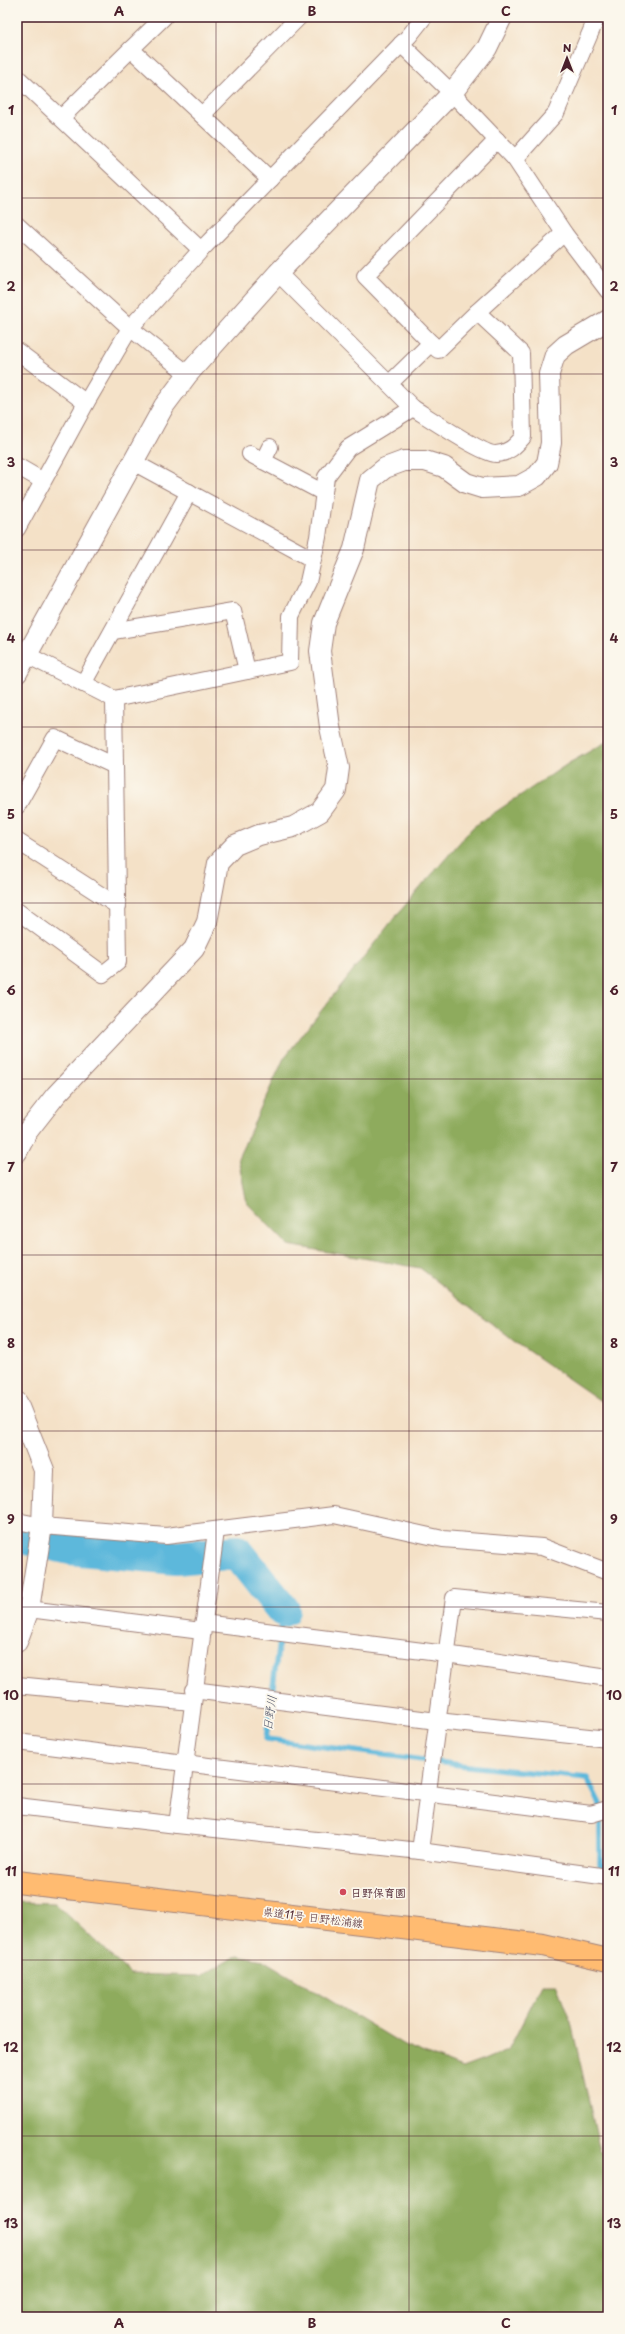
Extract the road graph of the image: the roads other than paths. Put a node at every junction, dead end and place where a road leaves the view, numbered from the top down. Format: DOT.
graph roads {
  1 [pos="164,17"];
  2 [pos="299,17"];
  3 [pos="424,17"];
  4 [pos="502,17"];
  5 [pos="597,17"];
  6 [pos="401,44"];
  7 [pos="131,49"];
  8 [pos="19,82"];
  9 [pos="452,93"];
  10 [pos="202,116"];
  11 [pos="61,118"];
  12 [pos="498,140"];
  13 [pos="515,159"];
  14 [pos="270,179"];
  15 [pos="564,233"];
  16 [pos="20,234"];
  17 [pos="201,250"];
  18 [pos="278,273"];
  19 [pos="608,291"];
  20 [pos="477,312"];
  21 [pos="608,320"];
  22 [pos="130,328"];
  23 [pos="431,343"];
  24 [pos="17,351"];
  25 [pos="188,374"];
  26 [pos="389,384"];
  27 [pos="86,403"];
  28 [pos="413,408"];
  29 [pos="261,454"];
  30 [pos="133,462"];
  31 [pos="17,466"];
  32 [pos="43,481"];
  33 [pos="189,492"];
  34 [pos="324,493"];
  35 [pos="17,530"];
  36 [pos="312,559"];
  37 [pos="113,631"];
  38 [pos="27,655"];
  39 [pos="247,671"];
  40 [pos="17,673"];
  41 [pos="83,684"];
  42 [pos="114,699"];
  43 [pos="115,766"];
  44 [pos="17,806"];
  45 [pos="17,841"];
  46 [pos="118,906"];
  47 [pos="17,911"];
  48 [pos="17,1152"];
  49 [pos="17,1403"];
  50 [pos="17,1521"];
  51 [pos="42,1526"];
  52 [pos="216,1531"];
  53 [pos="608,1572"];
  54 [pos="29,1609"];
  55 [pos="608,1613"];
  56 [pos="202,1627"];
  57 [pos="17,1642"];
  58 [pos="446,1654"];
  59 [pos="608,1678"];
  60 [pos="17,1685"];
  61 [pos="192,1696"];
  62 [pos="437,1721"];
  63 [pos="608,1739"];
  64 [pos="17,1742"];
  65 [pos="184,1762"];
  66 [pos="428,1795"];
  67 [pos="17,1806"];
  68 [pos="608,1809"];
  69 [pos="177,1825"];
  70 [pos="420,1851"];
  71 [pos="608,1877"];
  72 [pos="17,1882"];
  73 [pos="608,1960"];
  1 -- 7 [label="street"];
  2 -- 10 [label="street"];
  3 -- 6 [label="street"];
  4 -- 9 [label="street"];
  5 -- 13 [label="street"];
  6 -- 9 [label="street"];
  6 -- 14 [label="street"];
  7 -- 10 [label="street"];
  7 -- 11 [label="street"];
  8 -- 11 [label="street"];
  9 -- 12 [label="street"];
  9 -- 18 [label="street"];
  10 -- 14 [label="street"];
  11 -- 17 [label="street"];
  12 -- 13 [label="street"];
  12 -- 23 [label="street"];
  13 -- 15 [label="street"];
  14 -- 17 [label="street"];
  15 -- 19 [label="street"];
  15 -- 20 [label="street"];
  16 -- 22 [label="street"];
  17 -- 22 [label="street"];
  18 -- 25 [label="street"];
  18 -- 26 [label="street"];
  20 -- 23 [label="street"];
  20 -- 28 [label="street"];
  21 -- 48 [label="street"];
  22 -- 25 [label="street"];
  22 -- 27 [label="street"];
  23 -- 26 [label="street"];
  24 -- 27 [label="street"];
  25 -- 30 [label="street"];
  26 -- 28 [label="street"];
  27 -- 32 [label="street"];
  28 -- 34 [label="street"];
  29 -- 34 [label="street"];
  30 -- 33 [label="street"];
  30 -- 38 [label="street"];
  31 -- 32 [label="street"];
  32 -- 35 [label="street"];
  33 -- 36 [label="street"];
  33 -- 37 [label="street"];
  34 -- 36 [label="street"];
  36 -- 39 [label="street"];
  37 -- 39 [label="street"];
  37 -- 41 [label="street"];
  38 -- 40 [label="street"];
  38 -- 41 [label="street"];
  39 -- 42 [label="street"];
  41 -- 42 [label="street"];
  42 -- 43 [label="street"];
  43 -- 44 [label="street"];
  43 -- 46 [label="street"];
  45 -- 46 [label="street"];
  46 -- 47 [label="street"];
  49 -- 51 [label="street"];
  50 -- 51 [label="street"];
  51 -- 52 [label="street"];
  51 -- 54 [label="street"];
  52 -- 53 [label="street"];
  52 -- 56 [label="street"];
  54 -- 56 [label="street"];
  54 -- 57 [label="street"];
  55 -- 58 [label="street"];
  56 -- 58 [label="street"];
  56 -- 61 [label="street"];
  58 -- 59 [label="street"];
  58 -- 62 [label="street"];
  60 -- 61 [label="street"];
  61 -- 62 [label="street"];
  61 -- 65 [label="street"];
  62 -- 63 [label="street"];
  62 -- 66 [label="street"];
  64 -- 65 [label="street"];
  65 -- 66 [label="street"];
  65 -- 69 [label="street"];
  66 -- 68 [label="street"];
  66 -- 70 [label="street"];
  67 -- 69 [label="street"];
  69 -- 70 [label="street"];
  70 -- 71 [label="street"];
  72 -- 73 [label="main road, 県道11号 日野松浦線"];
}
